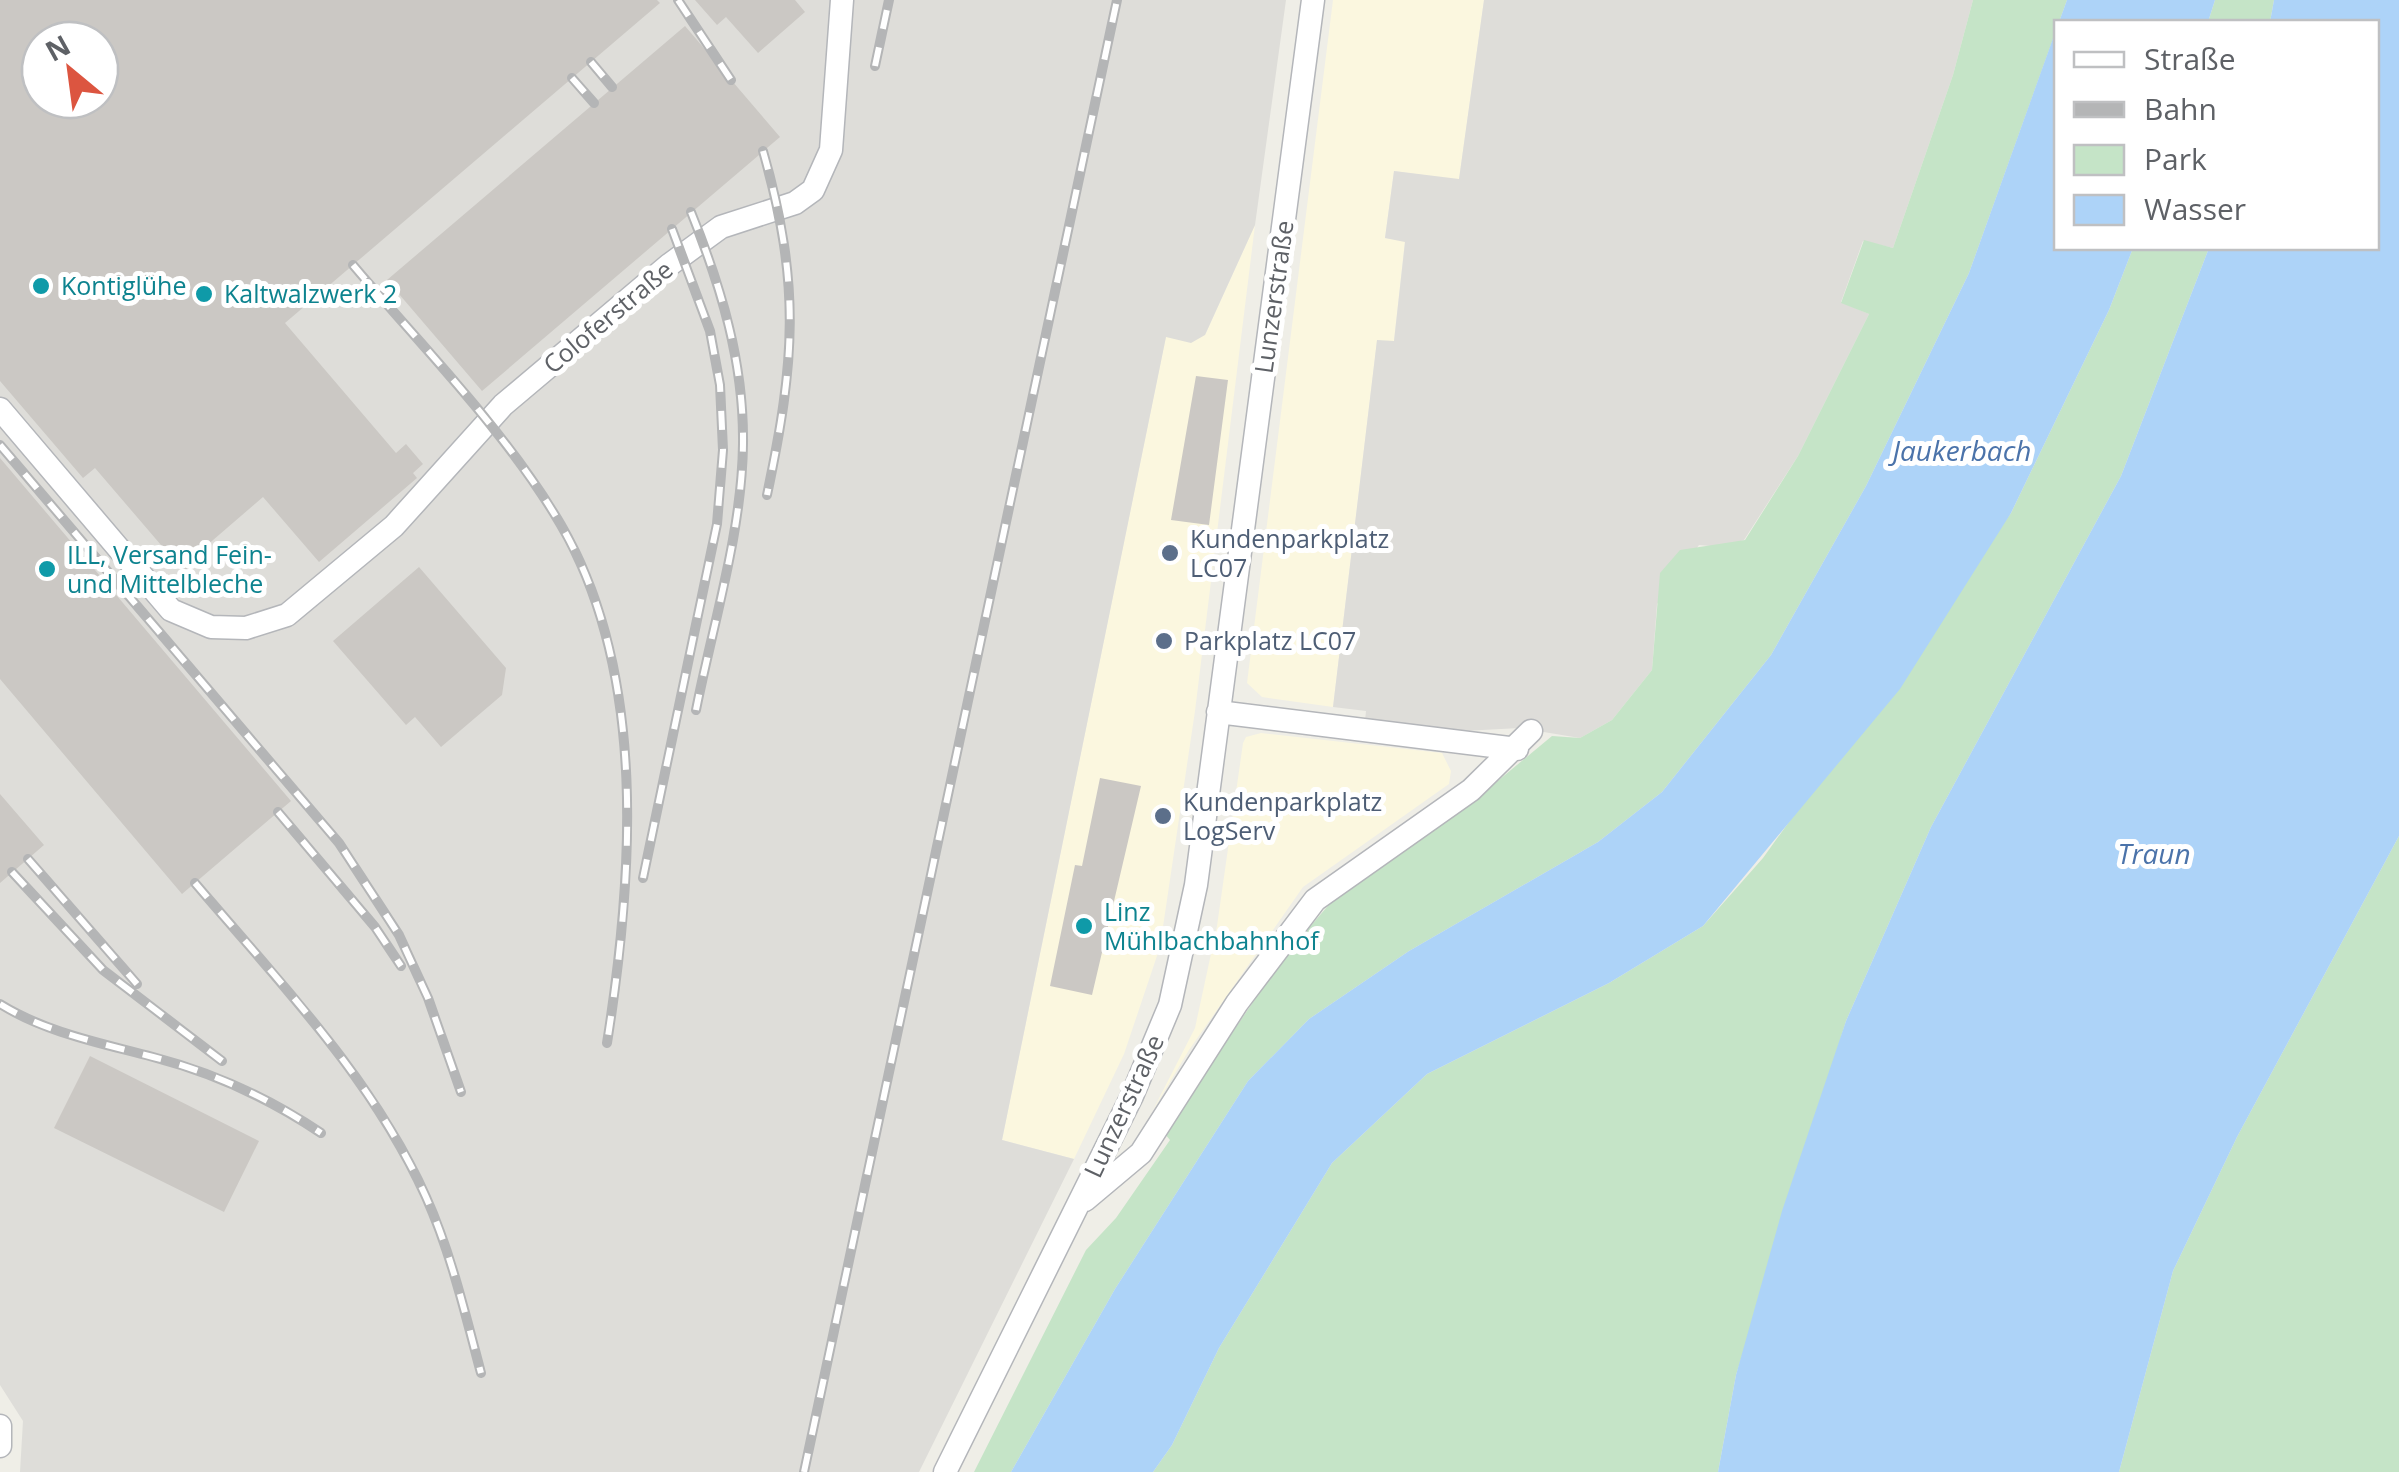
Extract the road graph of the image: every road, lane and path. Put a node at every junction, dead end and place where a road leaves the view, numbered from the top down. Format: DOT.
graph roads {
  1 [pos="842,0"];
  2 [pos="1313,0"];
  3 [pos="0,409"];
  4 [pos="1218,712"];
  5 [pos="1078,1205"];
  6 [pos="0,1426"];
  7 [pos="0,1446"];
  8 [pos="945,1472"];
  1 -- 3 [label="street, Coloferstraße"];
  2 -- 4 [label="street, Lunzerstraße"];
  4 -- 5 [label="street, Lunzerstraße"];
  4 -- 5 [label="street"];
  5 -- 8 [label="street, Lunzerstraße"];
  6 -- 7 [label="street"];
}
